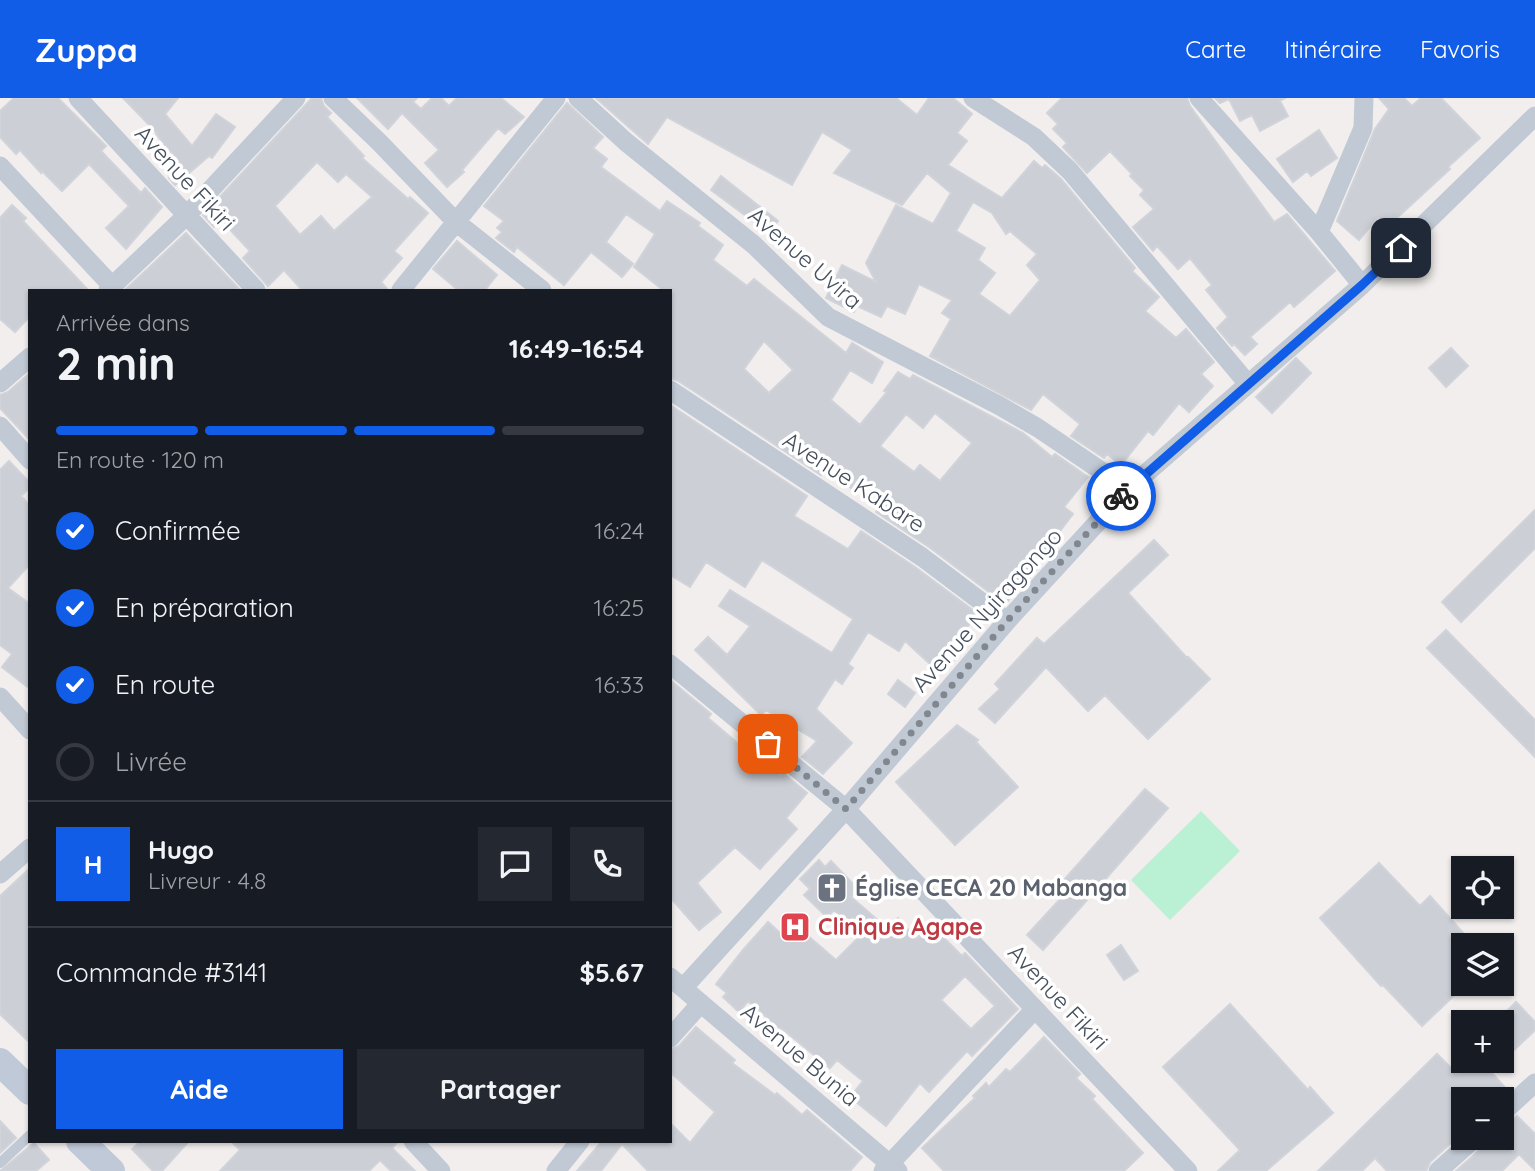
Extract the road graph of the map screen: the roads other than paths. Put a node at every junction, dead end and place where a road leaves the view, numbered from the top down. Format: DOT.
graph roads {
  1 [pos="78,98"];
  2 [pos="296,98"];
  3 [pos="333,98"];
  4 [pos="556,98"];
  5 [pos="578,98"];
  6 [pos="973,98"];
  7 [pos="1199,98"];
  8 [pos="1364,98"];
  9 [pos="1535,116"];
  10 [pos="0,166"];
  11 [pos="187,215"];
  12 [pos="456,222"];
  13 [pos="1319,232"];
  14 [pos="1362,285"];
  15 [pos="110,289"];
  16 [pos="255,289"];
  17 [pos="402,289"];
  18 [pos="541,289"];
  19 [pos="28,359"];
  20 [pos="0,383"];
  21 [pos="1248,384"];
  22 [pos="672,391"];
  23 [pos="0,426"];
  24 [pos="28,458"];
  25 [pos="1128,489"];
  26 [pos="1007,621"];
  27 [pos="672,666"];
  28 [pos="0,698"];
  29 [pos="28,728"];
  30 [pos="846,809"];
  31 [pos="28,850"];
  32 [pos="0,874"];
  33 [pos="677,983"];
  34 [pos="701,1003"];
  35 [pos="1035,1009"];
  36 [pos="672,1036"];
  37 [pos="0,1062"];
  38 [pos="1535,1083"];
  39 [pos="28,1089"];
  40 [pos="1514,1102"];
  41 [pos="28,1138"];
  42 [pos="82,1143"];
  43 [pos="415,1143"];
  44 [pos="578,1143"];
  45 [pos="1462,1150"];
  46 [pos="0,1163"];
  47 [pos="891,1169"];
  48 [pos="111,1171"];
  49 [pos="441,1171"];
  50 [pos="556,1171"];
  51 [pos="1188,1171"];
  52 [pos="1438,1171"];
  1 -- 11 [label="street, Avenue Fikiri"];
  2 -- 11 [label="street"];
  3 -- 12 [label="street"];
  4 -- 12 [label="street"];
  5 -- 25 [label="street, Avenue Uvira"];
  6 -- 21 [label="street"];
  7 -- 13 [label="street"];
  8 -- 13 [label="street"];
  9 -- 14 [label="street, Avenue Nyiragongo"];
  10 -- 15 [label="street"];
  11 -- 15 [label="street"];
  11 -- 16 [label="street, Avenue Fikiri"];
  12 -- 17 [label="street"];
  12 -- 18 [label="street"];
  13 -- 14 [label="street"];
  14 -- 21 [label="street, Avenue Nyiragongo"];
  19 -- 20 [label="street"];
  21 -- 25 [label="street, Avenue Nyiragongo"];
  22 -- 26 [label="street, Avenue Kabare"];
  23 -- 24 [label="street"];
  25 -- 26 [label="street, Avenue Nyiragongo"];
  26 -- 30 [label="street, Avenue Nyiragongo"];
  27 -- 30 [label="street, Avenue Fikiri"];
  28 -- 29 [label="street"];
  30 -- 33 [label="street, Avenue Nyiragongo"];
  30 -- 35 [label="street, Avenue Fikiri"];
  31 -- 32 [label="street"];
  33 -- 34 [label="street, Avenue Bunia"];
  34 -- 36 [label="street"];
  34 -- 47 [label="street, Avenue Bunia"];
  35 -- 47 [label="street"];
  35 -- 51 [label="street, Avenue Fikiri"];
  37 -- 39 [label="main road"];
  38 -- 40 [label="street"];
  41 -- 46 [label="lane"];
  42 -- 48 [label="main road"];
  43 -- 49 [label="street"];
  44 -- 50 [label="street"];
  45 -- 52 [label="street"];
}
